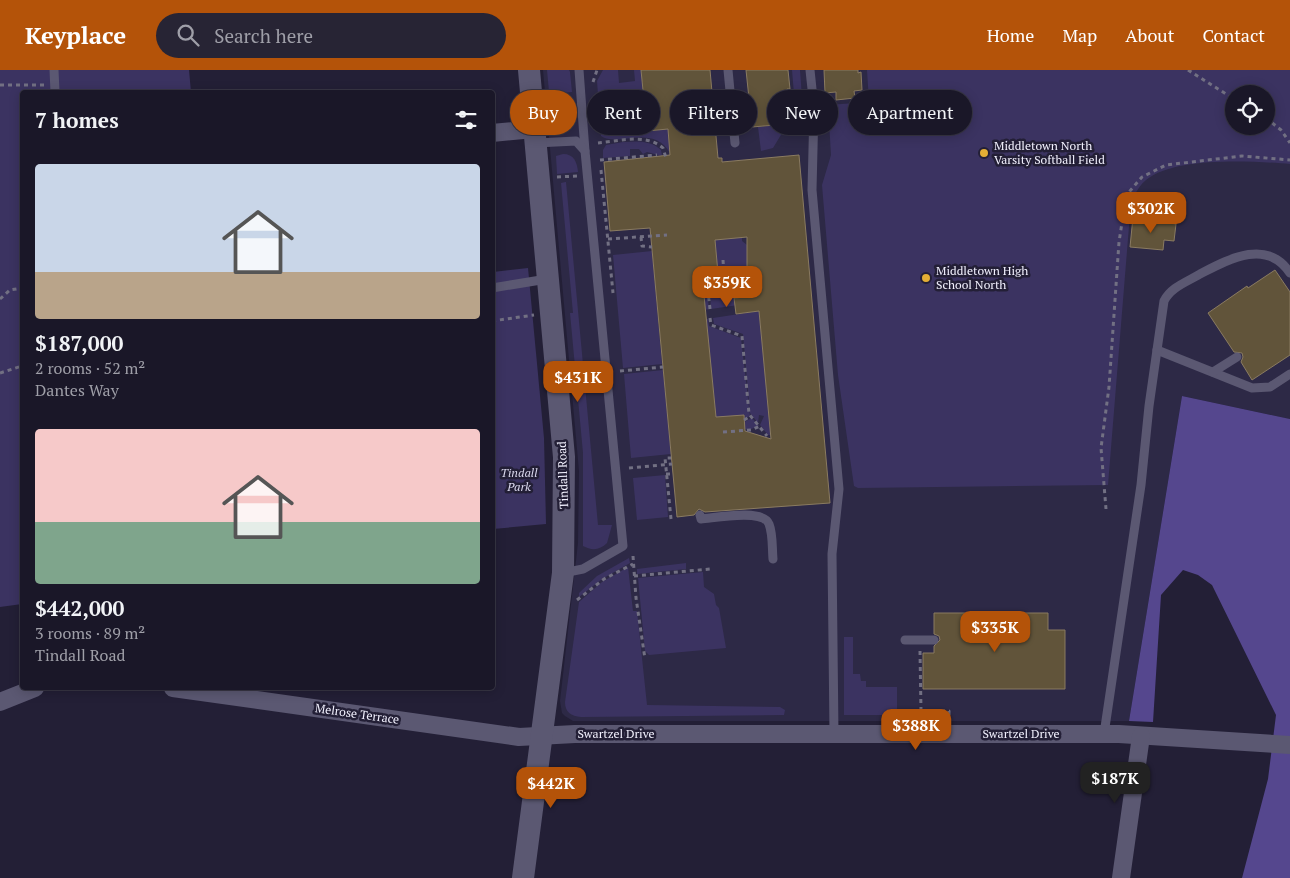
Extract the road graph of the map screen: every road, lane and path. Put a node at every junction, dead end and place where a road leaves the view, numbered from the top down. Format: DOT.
graph roads {
  1 [pos="54,70"];
  2 [pos="529,70"];
  3 [pos="579,70"];
  4 [pos="728,70"];
  5 [pos="810,70"];
  6 [pos="1188,70"];
  7 [pos="0,85"];
  8 [pos="55,89"];
  9 [pos="1225,93"];
  10 [pos="1275,125"];
  11 [pos="495,133"];
  12 [pos="535,136"];
  13 [pos="598,143"];
  14 [pos="735,143"];
  15 [pos="1290,143"];
  16 [pos="585,151"];
  17 [pos="657,155"];
  18 [pos="666,158"];
  19 [pos="600,160"];
  20 [pos="1290,160"];
  21 [pos="579,176"];
  22 [pos="557,177"];
  23 [pos="667,235"];
  24 [pos="641,237"];
  25 [pos="608,239"];
  26 [pos="652,247"];
  27 [pos="723,260"];
  28 [pos="1290,274"];
  29 [pos="744,275"];
  30 [pos="724,277"];
  31 [pos="548,279"];
  32 [pos="20,288"];
  33 [pos="495,288"];
  34 [pos="735,288"];
  35 [pos="725,289"];
  36 [pos="708,291"];
  37 [pos="0,299"];
  38 [pos="710,310"];
  39 [pos="534,315"];
  40 [pos="710,318"];
  41 [pos="495,321"];
  42 [pos="1157,350"];
  43 [pos="1237,357"];
  44 [pos="20,367"];
  45 [pos="663,367"];
  46 [pos="620,371"];
  47 [pos="1213,372"];
  48 [pos="0,373"];
  49 [pos="1290,374"];
  50 [pos="751,416"];
  51 [pos="744,420"];
  52 [pos="760,426"];
  53 [pos="723,432"];
  54 [pos="767,436"];
  55 [pos="671,458"];
  56 [pos="666,464"];
  57 [pos="672,464"];
  58 [pos="629,468"];
  59 [pos="666,474"];
  60 [pos="673,474"];
  61 [pos="1106,509"];
  62 [pos="700,515"];
  63 [pos="671,519"];
  64 [pos="633,556"];
  65 [pos="773,559"];
  66 [pos="633,563"];
  67 [pos="710,569"];
  68 [pos="563,573"];
  69 [pos="634,576"];
  70 [pos="577,600"];
  71 [pos="905,640"];
  72 [pos="934,640"];
  73 [pos="920,651"];
  74 [pos="646,659"];
  75 [pos="30,690"];
  76 [pos="187,690"];
  77 [pos="0,702"];
  78 [pos="949,718"];
  79 [pos="834,734"];
  80 [pos="1104,734"];
  81 [pos="542,736"];
  82 [pos="1141,736"];
  83 [pos="1290,745"];
  84 [pos="523,878"];
  85 [pos="1122,878"];
  1 -- 8 [label="lane"];
  2 -- 12 [label="street, Tindall Road"];
  3 -- 16 [label="lane"];
  4 -- 14 [label="lane"];
  5 -- 79 [label="lane"];
  6 -- 9 [label="path"];
  7 -- 8 [label="path"];
  10 -- 15 [label="path"];
  11 -- 12 [label="street"];
  12 -- 16 [label="lane"];
  12 -- 31 [label="street, Tindall Road"];
  13 -- 18 [label="path"];
  16 -- 68 [label="lane"];
  17 -- 19 [label="path"];
  20 -- 61 [label="path"];
  21 -- 22 [label="path"];
  23 -- 24 [label="path"];
  24 -- 25 [label="path"];
  24 -- 26 [label="path"];
  27 -- 30 [label="path"];
  28 -- 42 [label="lane"];
  29 -- 30 [label="path"];
  30 -- 35 [label="path"];
  30 -- 36 [label="path"];
  31 -- 33 [label="lane"];
  31 -- 68 [label="street, Tindall Road"];
  32 -- 37 [label="path"];
  34 -- 35 [label="path"];
  35 -- 36 [label="path"];
  36 -- 38 [label="path"];
  39 -- 41 [label="path"];
  40 -- 50 [label="path"];
  42 -- 47 [label="lane"];
  42 -- 80 [label="lane"];
  43 -- 47 [label="lane"];
  44 -- 48 [label="path"];
  45 -- 46 [label="path"];
  47 -- 49 [label="lane"];
  50 -- 51 [label="path"];
  50 -- 52 [label="path"];
  52 -- 53 [label="path"];
  52 -- 54 [label="path"];
  55 -- 56 [label="path"];
  56 -- 57 [label="path"];
  56 -- 58 [label="path"];
  56 -- 59 [label="path"];
  59 -- 60 [label="path"];
  59 -- 63 [label="path"];
  62 -- 65 [label="lane"];
  64 -- 66 [label="path"];
  66 -- 69 [label="path"];
  66 -- 70 [label="path"];
  67 -- 69 [label="path"];
  68 -- 81 [label="street, Tindall Road"];
  69 -- 74 [label="path"];
  71 -- 72 [label="lane"];
  73 -- 78 [label="path"];
  75 -- 77 [label="street"];
  76 -- 81 [label="street, Melrose Terrace"];
  79 -- 80 [label="street, Swartzel Drive"];
  79 -- 81 [label="street, Swartzel Drive"];
  80 -- 82 [label="street, Swartzel Drive"];
  81 -- 84 [label="street, Tindall Road"];
  82 -- 83 [label="street, Swartzel Drive"];
  82 -- 85 [label="street"];
}
